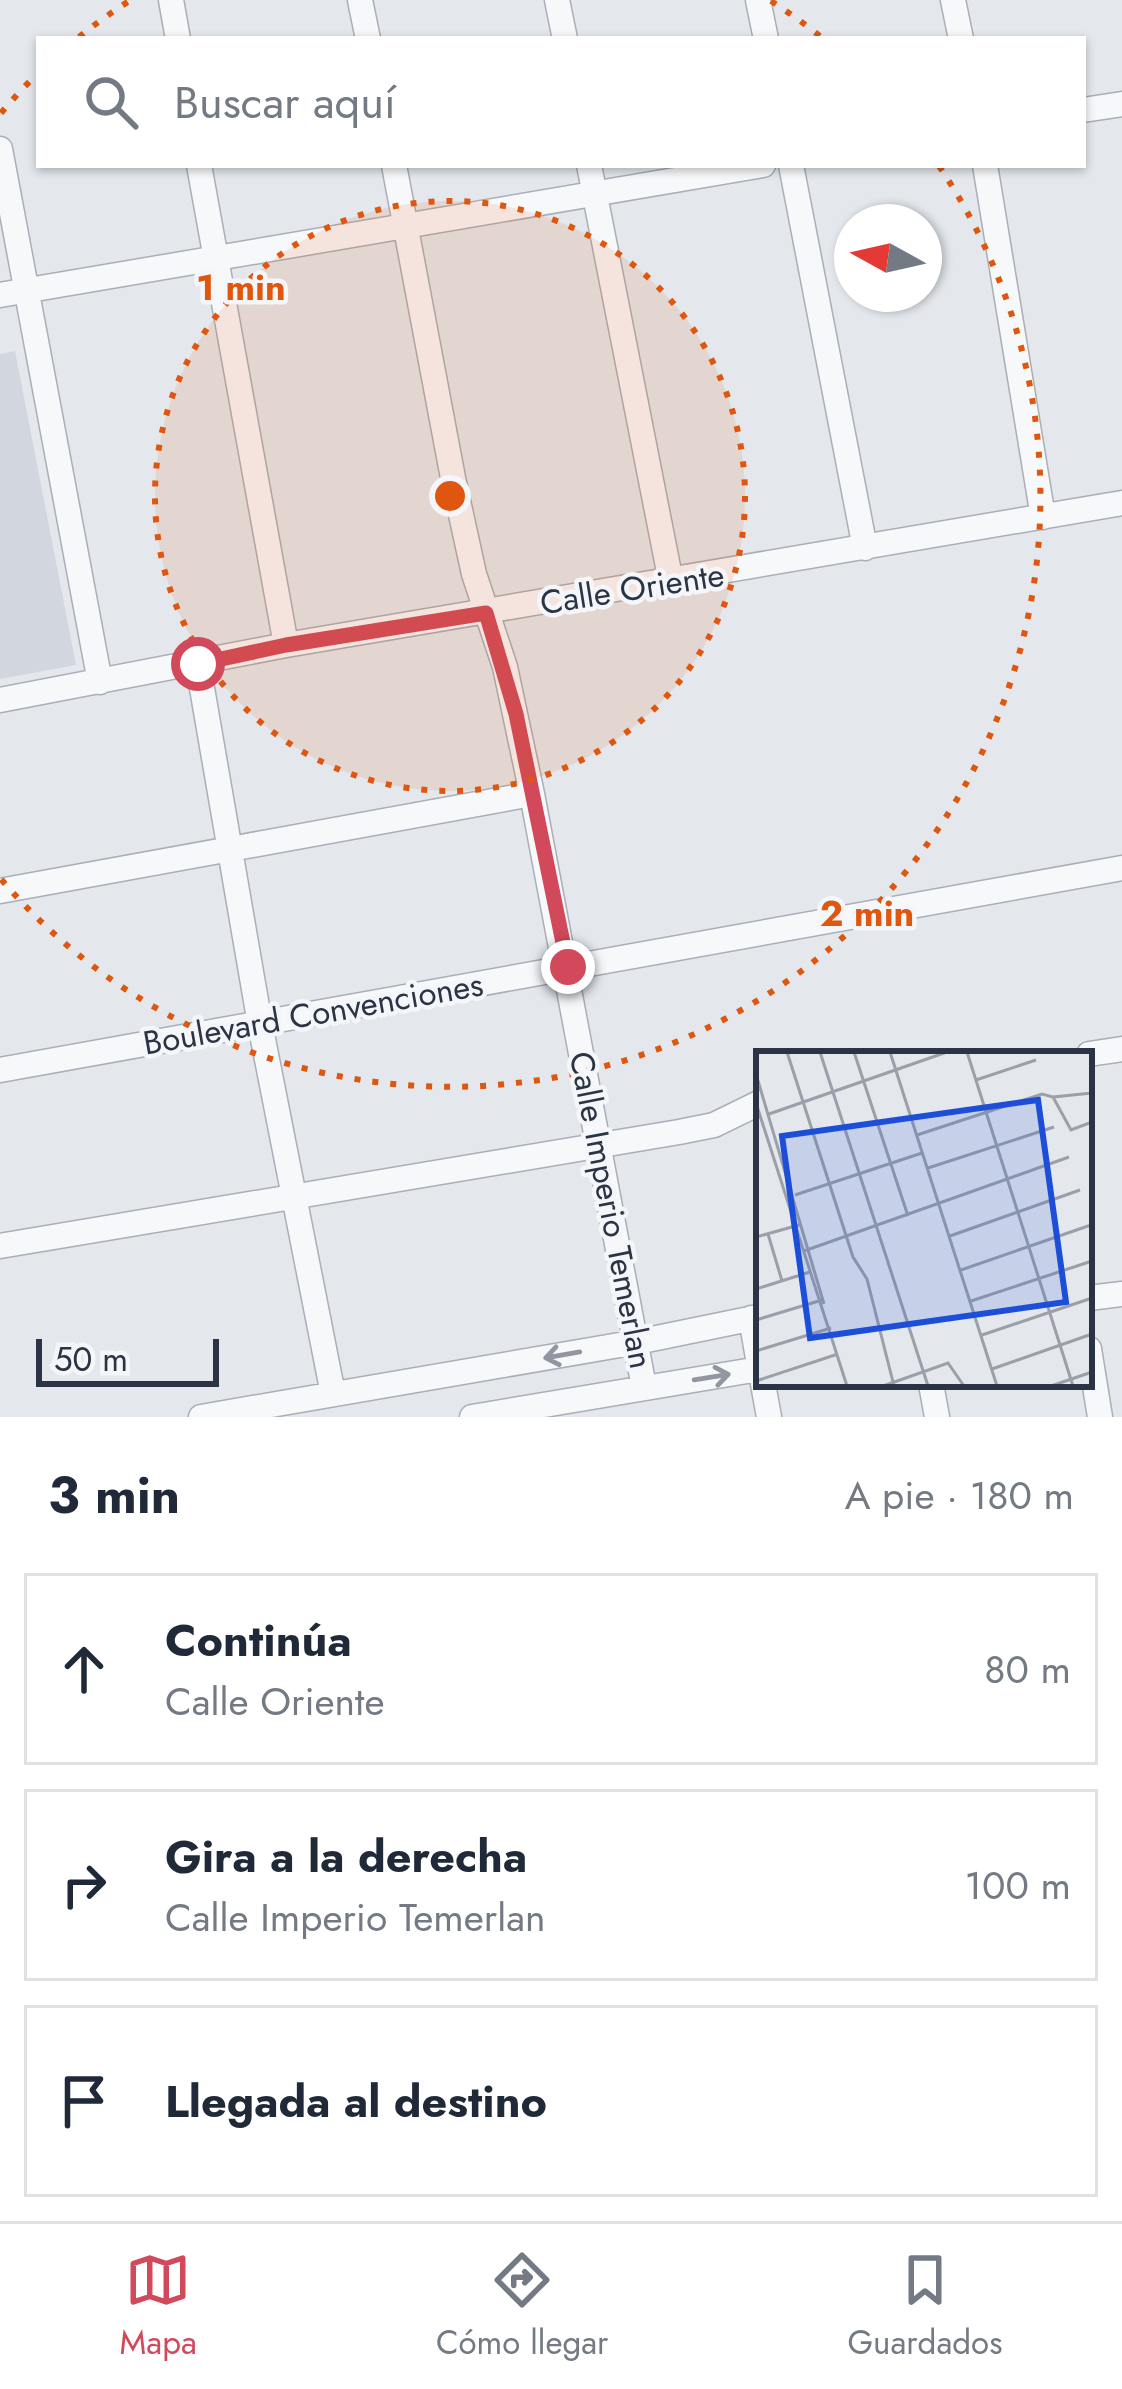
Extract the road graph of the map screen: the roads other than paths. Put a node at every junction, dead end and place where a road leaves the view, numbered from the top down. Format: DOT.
graph roads {
  1 [pos="171,0"];
  2 [pos="360,0"];
  3 [pos="557,0"];
  4 [pos="758,0"];
  5 [pos="953,0"];
  6 [pos="177,36"];
  7 [pos="367,36"];
  8 [pos="564,36"];
  9 [pos="765,36"];
  10 [pos="960,36"];
  11 [pos="1122,104"];
  12 [pos="1086,110"];
  13 [pos="0,149"];
  14 [pos="200,168"];
  15 [pos="395,168"];
  16 [pos="591,168"];
  17 [pos="746,168"];
  18 [pos="792,168"];
  19 [pos="985,168"];
  20 [pos="595,194"];
  21 [pos="407,226"];
  22 [pos="215,258"];
  23 [pos="12,293"];
  24 [pos="1122,503"];
  25 [pos="1043,517"];
  26 [pos="865,548"];
  27 [pos="671,582"];
  28 [pos="486,613"];
  29 [pos="286,645"];
  30 [pos="198,664"];
  31 [pos="100,682"];
  32 [pos="0,700"];
  33 [pos="532,794"];
  34 [pos="230,849"];
  35 [pos="1122,868"];
  36 [pos="0,891"];
  37 [pos="568,967"];
  38 [pos="260,1024"];
  39 [pos="1122,1049"];
  40 [pos="1092,1054"];
  41 [pos="0,1070"];
  42 [pos="756,1104"];
  43 [pos="598,1145"];
  44 [pos="295,1196"];
  45 [pos="0,1246"];
  46 [pos="1122,1294"];
  47 [pos="1092,1298"];
  48 [pos="755,1318"];
  49 [pos="637,1342"];
  50 [pos="492,1367"];
  51 [pos="1092,1367"];
  52 [pos="756,1368"];
  53 [pos="644,1387"];
  54 [pos="764,1387"];
  55 [pos="932,1387"];
  56 [pos="333,1394"];
  57 [pos="499,1415"];
  58 [pos="201,1417"];
  59 [pos="472,1417"];
  60 [pos="769,1417"];
  61 [pos="937,1417"];
  62 [pos="1100,1417"];
  1 -- 6 [label="street"];
  2 -- 7 [label="street"];
  3 -- 8 [label="street"];
  4 -- 9 [label="street"];
  5 -- 10 [label="street"];
  11 -- 12 [label="street"];
  13 -- 23 [label="street"];
  14 -- 22 [label="street"];
  15 -- 21 [label="street, Calle Imperio Temerlan"];
  16 -- 20 [label="street"];
  17 -- 20 [label="street"];
  18 -- 26 [label="street"];
  19 -- 25 [label="street"];
  20 -- 21 [label="street"];
  20 -- 27 [label="street"];
  21 -- 22 [label="street"];
  21 -- 28 [label="street, Calle Imperio Temerlan"];
  22 -- 23 [label="street"];
  22 -- 29 [label="street"];
  23 -- 31 [label="street"];
  24 -- 25 [label="street, Calle Oriente"];
  25 -- 26 [label="street, Calle Oriente"];
  26 -- 27 [label="street, Calle Oriente"];
  27 -- 28 [label="street, Calle Oriente"];
  28 -- 29 [label="street, Calle Oriente"];
  28 -- 33 [label="street, Calle Imperio Temerlan"];
  29 -- 30 [label="street, Calle Oriente"];
  30 -- 31 [label="street, Calle Oriente"];
  30 -- 34 [label="street"];
  31 -- 32 [label="street, Calle Oriente"];
  33 -- 34 [label="street"];
  33 -- 37 [label="street, Calle Imperio Temerlan"];
  34 -- 36 [label="street"];
  34 -- 38 [label="street"];
  35 -- 37 [label="street, Boulevard Convenciones"];
  37 -- 38 [label="street, Boulevard Convenciones"];
  37 -- 43 [label="street, Calle Imperio Temerlan"];
  38 -- 41 [label="street, Boulevard Convenciones"];
  38 -- 44 [label="street"];
  39 -- 40 [label="street"];
  42 -- 43 [label="street"];
  43 -- 44 [label="street"];
  43 -- 49 [label="street, Calle Imperio Temerlan"];
  44 -- 45 [label="street"];
  44 -- 56 [label="street"];
  46 -- 47 [label="street"];
  48 -- 49 [label="street"];
  49 -- 50 [label="street, one-way"];
  49 -- 53 [label="street, Calle Imperio Temerlan"];
  50 -- 56 [label="street"];
  50 -- 57 [label="street"];
  51 -- 62 [label="street"];
  53 -- 52 [label="street, one-way"];
  53 -- 57 [label="street"];
  54 -- 60 [label="street"];
  55 -- 61 [label="street"];
  56 -- 58 [label="street"];
  57 -- 59 [label="street"];
}
